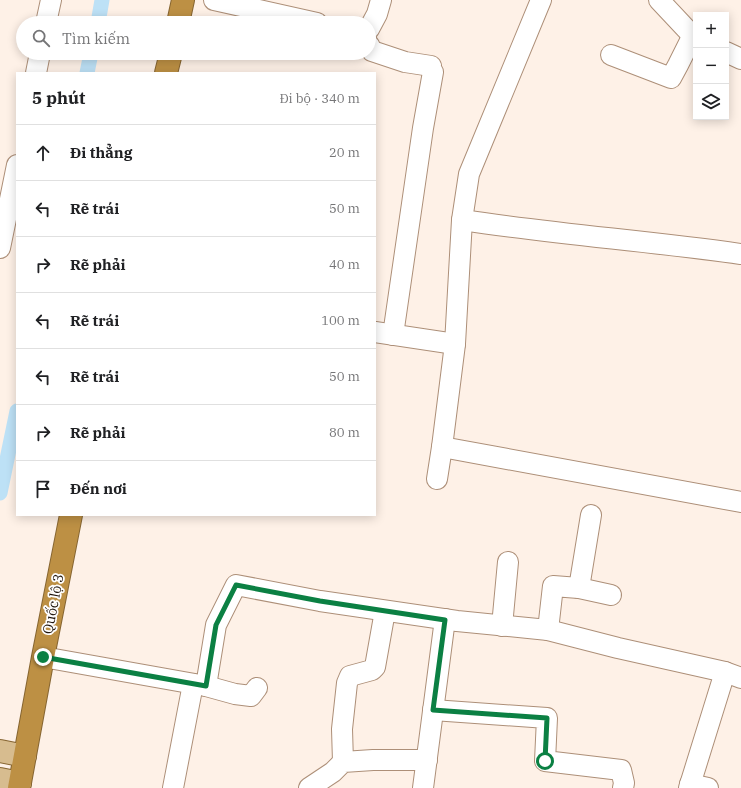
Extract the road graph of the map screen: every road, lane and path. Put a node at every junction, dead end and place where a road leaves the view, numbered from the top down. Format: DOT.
graph roads {
  1 [pos="51,0"];
  2 [pos="183,0"];
  3 [pos="214,0"];
  4 [pos="382,0"];
  5 [pos="542,0"];
  6 [pos="659,0"];
  7 [pos="48,16"];
  8 [pos="180,16"];
  9 [pos="286,16"];
  10 [pos="376,16"];
  11 [pos="693,34"];
  12 [pos="693,37"];
  13 [pos="376,52"];
  14 [pos="729,53"];
  15 [pos="611,55"];
  16 [pos="741,59"];
  17 [pos="39,60"];
  18 [pos="169,60"];
  19 [pos="36,72"];
  20 [pos="166,72"];
  21 [pos="16,170"];
  22 [pos="462,220"];
  23 [pos="0,248"];
  24 [pos="741,254"];
  25 [pos="384,334"];
  26 [pos="455,344"];
  27 [pos="442,447"];
  28 [pos="437,479"];
  29 [pos="741,502"];
  30 [pos="591,515"];
  31 [pos="71,516"];
  32 [pos="508,562"];
  33 [pos="579,588"];
  34 [pos="610,595"];
  35 [pos="385,611"];
  36 [pos="445,620"];
  37 [pos="502,626"];
  38 [pos="548,630"];
  39 [pos="43,657"];
  40 [pos="733,675"];
  41 [pos="200,685"];
  42 [pos="257,688"];
  43 [pos="433,710"];
  44 [pos="0,751"];
  45 [pos="25,756"];
  46 [pos="427,760"];
  47 [pos="344,762"];
  48 [pos="13,783"];
  49 [pos="695,787"];
  50 [pos="173,788"];
  51 [pos="310,788"];
  52 [pos="423,788"];
  53 [pos="623,788"];
  1 -- 7 [label="street"];
  2 -- 8 [label="highway"];
  3 -- 9 [label="street"];
  4 -- 10 [label="street"];
  5 -- 22 [label="street"];
  6 -- 11 [label="street"];
  12 -- 15 [label="street"];
  13 -- 25 [label="street"];
  14 -- 16 [label="street"];
  17 -- 19 [label="street"];
  18 -- 20 [label="highway"];
  21 -- 23 [label="street"];
  22 -- 24 [label="street"];
  22 -- 26 [label="street"];
  25 -- 26 [label="street"];
  26 -- 27 [label="street"];
  27 -- 28 [label="street"];
  27 -- 29 [label="street"];
  30 -- 33 [label="street"];
  31 -- 39 [label="highway, Quốc lộ 3"];
  32 -- 37 [label="street"];
  33 -- 34 [label="street"];
  33 -- 38 [label="street"];
  35 -- 36 [label="street"];
  35 -- 41 [label="street"];
  35 -- 47 [label="street"];
  36 -- 37 [label="street"];
  36 -- 43 [label="street"];
  37 -- 38 [label="street"];
  38 -- 40 [label="street"];
  39 -- 41 [label="street"];
  39 -- 45 [label="highway, Quốc lộ 3"];
  40 -- 49 [label="street"];
  41 -- 42 [label="street"];
  41 -- 50 [label="street"];
  43 -- 46 [label="street"];
  43 -- 53 [label="street"];
  44 -- 45 [label="main road"];
  45 -- 48 [label="highway, Quốc lộ 3"];
  46 -- 47 [label="street"];
  46 -- 52 [label="street"];
  47 -- 51 [label="street"];
}
